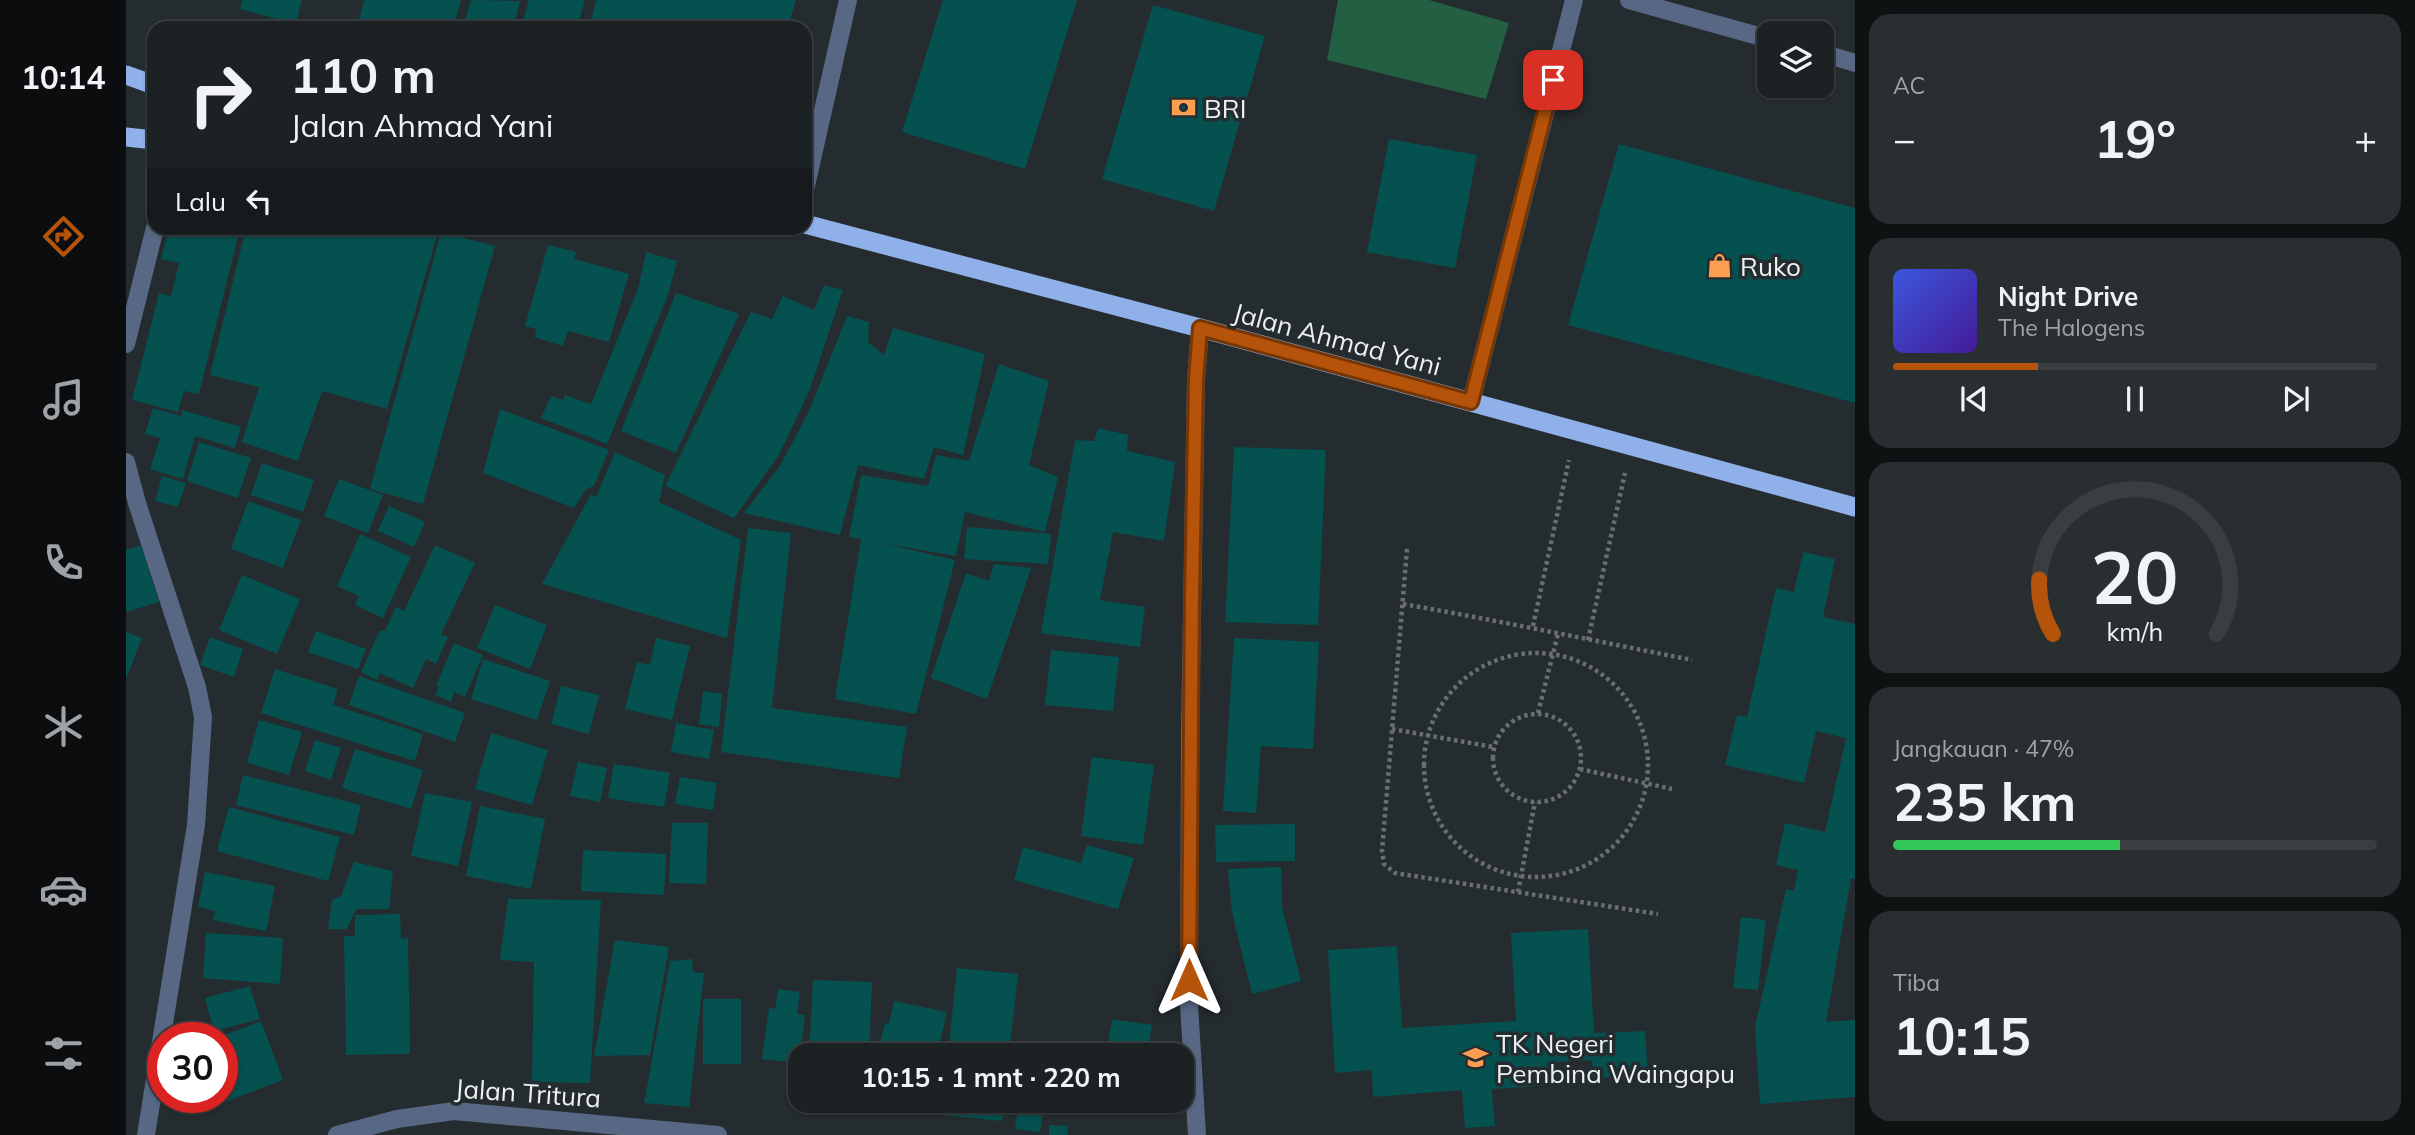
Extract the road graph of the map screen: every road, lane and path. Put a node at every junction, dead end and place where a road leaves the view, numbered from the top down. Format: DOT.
graph roads {
  1 [pos="848,0"];
  2 [pos="1574,0"];
  3 [pos="1629,0"];
  4 [pos="1757,36"];
  5 [pos="1834,56"];
  6 [pos="1855,62"];
  7 [pos="126,75"];
  8 [pos="147,82"];
  9 [pos="126,137"];
  10 [pos="147,139"];
  11 [pos="812,159"];
  12 [pos="812,227"];
  13 [pos="153,235"];
  14 [pos="1200,328"];
  15 [pos="126,344"];
  16 [pos="1471,402"];
  17 [pos="1575,430"];
  18 [pos="1632,446"];
  19 [pos="126,462"];
  20 [pos="1855,507"];
  21 [pos="1407,549"];
  22 [pos="1404,604"];
  23 [pos="1533,626"];
  24 [pos="1558,634"];
  25 [pos="1588,640"];
  26 [pos="1553,654"];
  27 [pos="1692,660"];
  28 [pos="1538,713"];
  29 [pos="1392,729"];
  30 [pos="1428,735"];
  31 [pos="1493,747"];
  32 [pos="1580,769"];
  33 [pos="1647,784"];
  34 [pos="1672,789"];
  35 [pos="1535,803"];
  36 [pos="1521,877"];
  37 [pos="1518,892"];
  38 [pos="1658,914"];
  39 [pos="146,1135"];
  40 [pos="337,1135"];
  41 [pos="718,1135"];
  42 [pos="1197,1135"];
  1 -- 11 [label="street"];
  2 -- 16 [label="street"];
  3 -- 4 [label="street"];
  5 -- 6 [label="street"];
  7 -- 8 [label="highway"];
  9 -- 10 [label="highway"];
  12 -- 14 [label="highway, Jalan Ahmad Yani"];
  13 -- 15 [label="street"];
  14 -- 16 [label="highway, Jalan Ahmad Yani"];
  14 -- 42 [label="street"];
  16 -- 17 [label="highway, Jalan Ahmad Yani"];
  17 -- 18 [label="highway, Jalan Ahmad Yani"];
  17 -- 23 [label="path"];
  18 -- 20 [label="highway, Jalan Ahmad Yani"];
  18 -- 25 [label="path"];
  19 -- 39 [label="street"];
  21 -- 22 [label="path"];
  22 -- 23 [label="path"];
  22 -- 29 [label="path"];
  23 -- 24 [label="path"];
  24 -- 25 [label="path"];
  24 -- 26 [label="path"];
  25 -- 27 [label="path"];
  26 -- 28 [label="path"];
  26 -- 30 [label="path"];
  26 -- 33 [label="path"];
  28 -- 31 [label="path"];
  28 -- 32 [label="path"];
  29 -- 30 [label="path"];
  29 -- 37 [label="path"];
  30 -- 31 [label="path"];
  30 -- 36 [label="path"];
  31 -- 35 [label="path"];
  32 -- 33 [label="path"];
  32 -- 35 [label="path"];
  33 -- 34 [label="path"];
  33 -- 36 [label="path"];
  35 -- 36 [label="path"];
  36 -- 37 [label="path"];
  37 -- 38 [label="path"];
  40 -- 41 [label="street, Jalan Tritura"];
}
